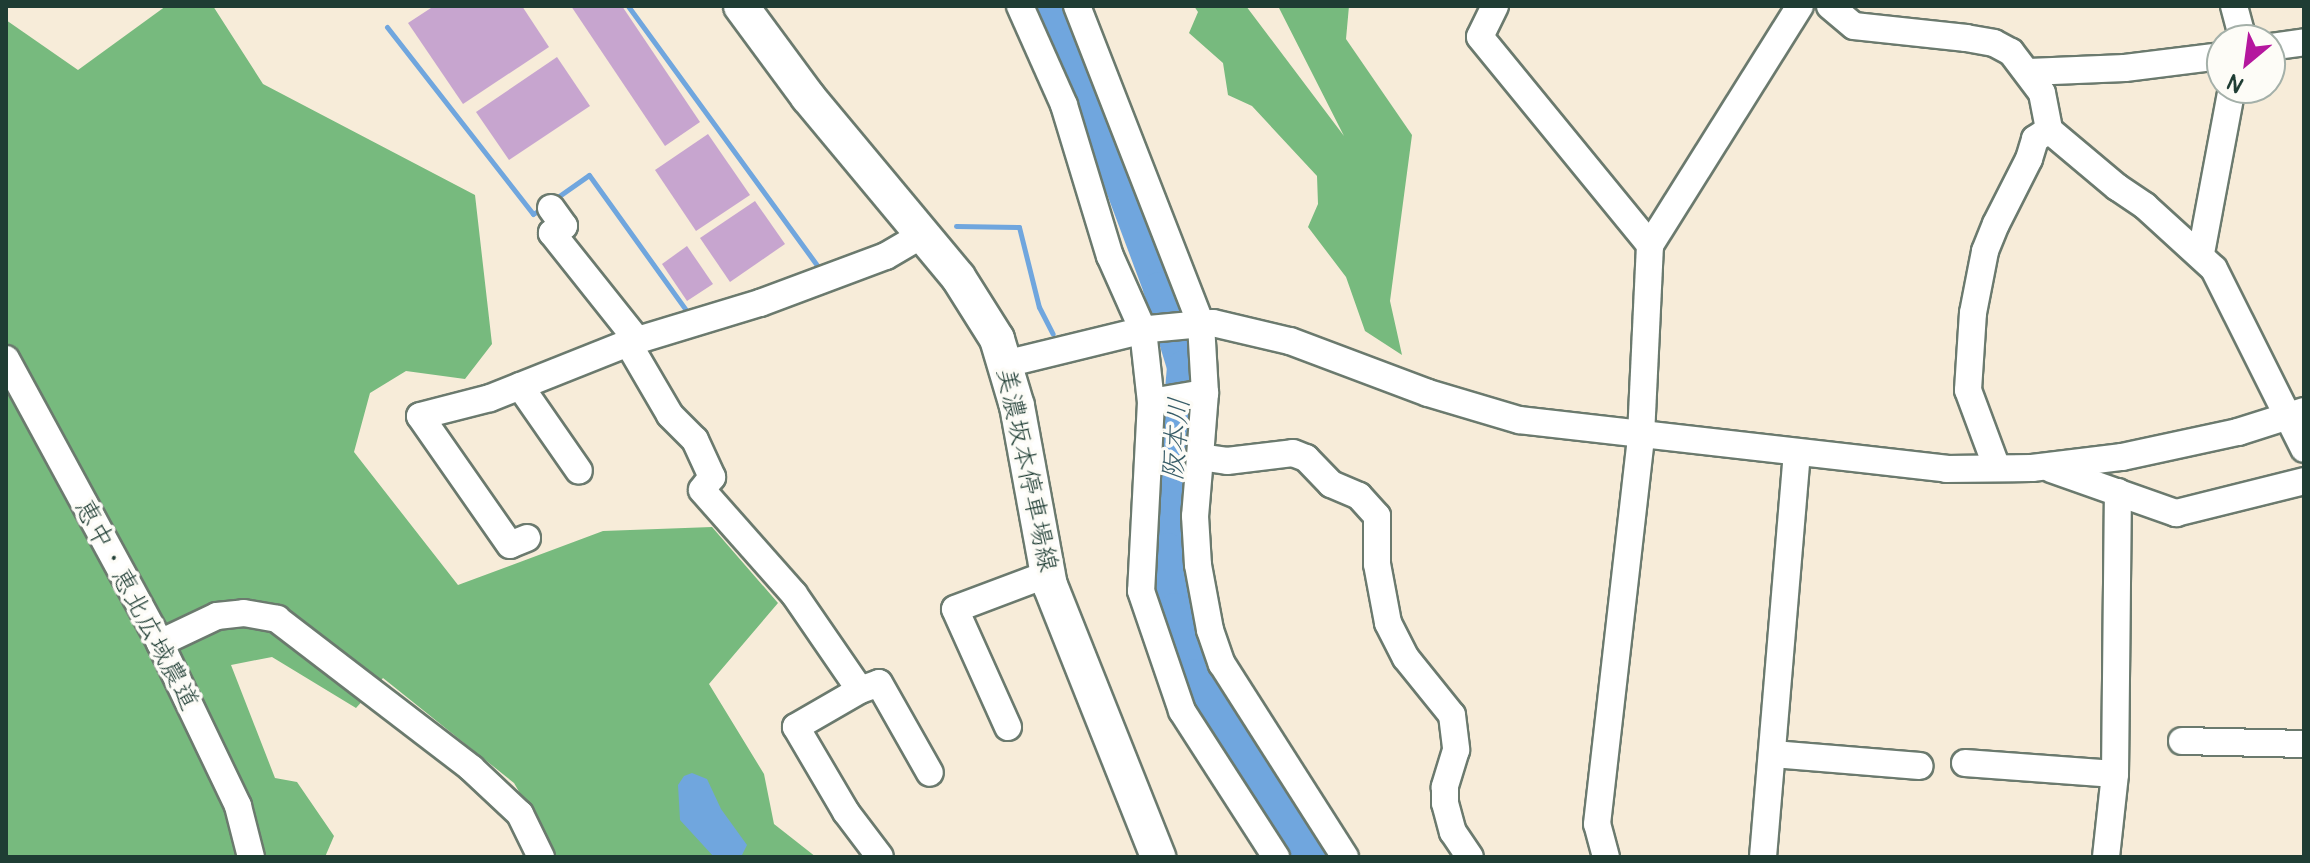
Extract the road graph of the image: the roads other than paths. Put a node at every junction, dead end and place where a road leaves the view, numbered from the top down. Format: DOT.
graph roads {
  1 [pos="741,6"];
  2 [pos="1020,6"];
  3 [pos="1077,6"];
  4 [pos="1495,6"];
  5 [pos="1800,6"];
  6 [pos="1830,6"];
  7 [pos="2206,58"];
  8 [pos="2029,72"];
  9 [pos="2229,104"];
  10 [pos="2049,130"];
  11 [pos="551,208"];
  12 [pos="922,235"];
  13 [pos="1650,245"];
  14 [pos="2201,253"];
  15 [pos="1196,324"];
  16 [pos="1146,330"];
  17 [pos="633,341"];
  18 [pos="6,359"];
  19 [pos="1005,364"];
  20 [pos="520,386"];
  21 [pos="1205,393"];
  22 [pos="1151,402"];
  23 [pos="2295,414"];
  24 [pos="1641,436"];
  25 [pos="2304,449"];
  26 [pos="1797,454"];
  27 [pos="1200,457"];
  28 [pos="2045,466"];
  29 [pos="1997,468"];
  30 [pos="579,471"];
  31 [pos="2304,481"];
  32 [pos="2118,492"];
  33 [pos="527,538"];
  34 [pos="1048,574"];
  35 [pos="160,643"];
  36 [pos="860,690"];
  37 [pos="1008,727"];
  38 [pos="2182,741"];
  39 [pos="2304,744"];
  40 [pos="1773,754"];
  41 [pos="1965,763"];
  42 [pos="1920,766"];
  43 [pos="930,773"];
  44 [pos="2115,774"];
  45 [pos="251,857"];
  46 [pos="541,857"];
  47 [pos="880,857"];
  48 [pos="1158,857"];
  49 [pos="1276,857"];
  50 [pos="1345,857"];
  51 [pos="1470,857"];
  52 [pos="1606,857"];
  53 [pos="1763,857"];
  54 [pos="2106,857"];
  1 -- 12 [label="main road, 美濃坂本停車場線"];
  2 -- 16 [label="street"];
  3 -- 15 [label="street"];
  4 -- 13 [label="street"];
  5 -- 13 [label="street"];
  6 -- 8 [label="street"];
  7 -- 8 [label="street"];
  8 -- 10 [label="street"];
  9 -- 14 [label="street"];
  10 -- 14 [label="street"];
  10 -- 29 [label="street"];
  11 -- 17 [label="street"];
  12 -- 17 [label="street"];
  12 -- 19 [label="main road, 美濃坂本停車場線"];
  13 -- 24 [label="street"];
  14 -- 23 [label="street"];
  15 -- 16 [label="street"];
  15 -- 21 [label="street"];
  15 -- 24 [label="street"];
  16 -- 19 [label="street"];
  16 -- 22 [label="street"];
  17 -- 20 [label="street"];
  17 -- 36 [label="street"];
  18 -- 35 [label="street, 恵中・恵北広域農道"];
  19 -- 34 [label="main road, 美濃坂本停車場線"];
  20 -- 30 [label="street"];
  20 -- 33 [label="street"];
  21 -- 22 [label="street"];
  21 -- 27 [label="street"];
  22 -- 49 [label="street"];
  23 -- 25 [label="street"];
  23 -- 28 [label="street"];
  24 -- 26 [label="street"];
  24 -- 52 [label="street"];
  26 -- 29 [label="street"];
  26 -- 40 [label="street"];
  27 -- 50 [label="street"];
  27 -- 51 [label="street"];
  28 -- 29 [label="street"];
  28 -- 32 [label="street"];
  31 -- 32 [label="street"];
  32 -- 44 [label="street"];
  34 -- 37 [label="street"];
  34 -- 48 [label="main road, 美濃坂本停車場線"];
  35 -- 45 [label="street, 恵中・恵北広域農道"];
  35 -- 46 [label="street"];
  36 -- 43 [label="street"];
  36 -- 47 [label="street"];
  38 -- 39 [label="street"];
  40 -- 42 [label="street"];
  40 -- 53 [label="street"];
  41 -- 44 [label="street"];
  44 -- 54 [label="street"];
}
